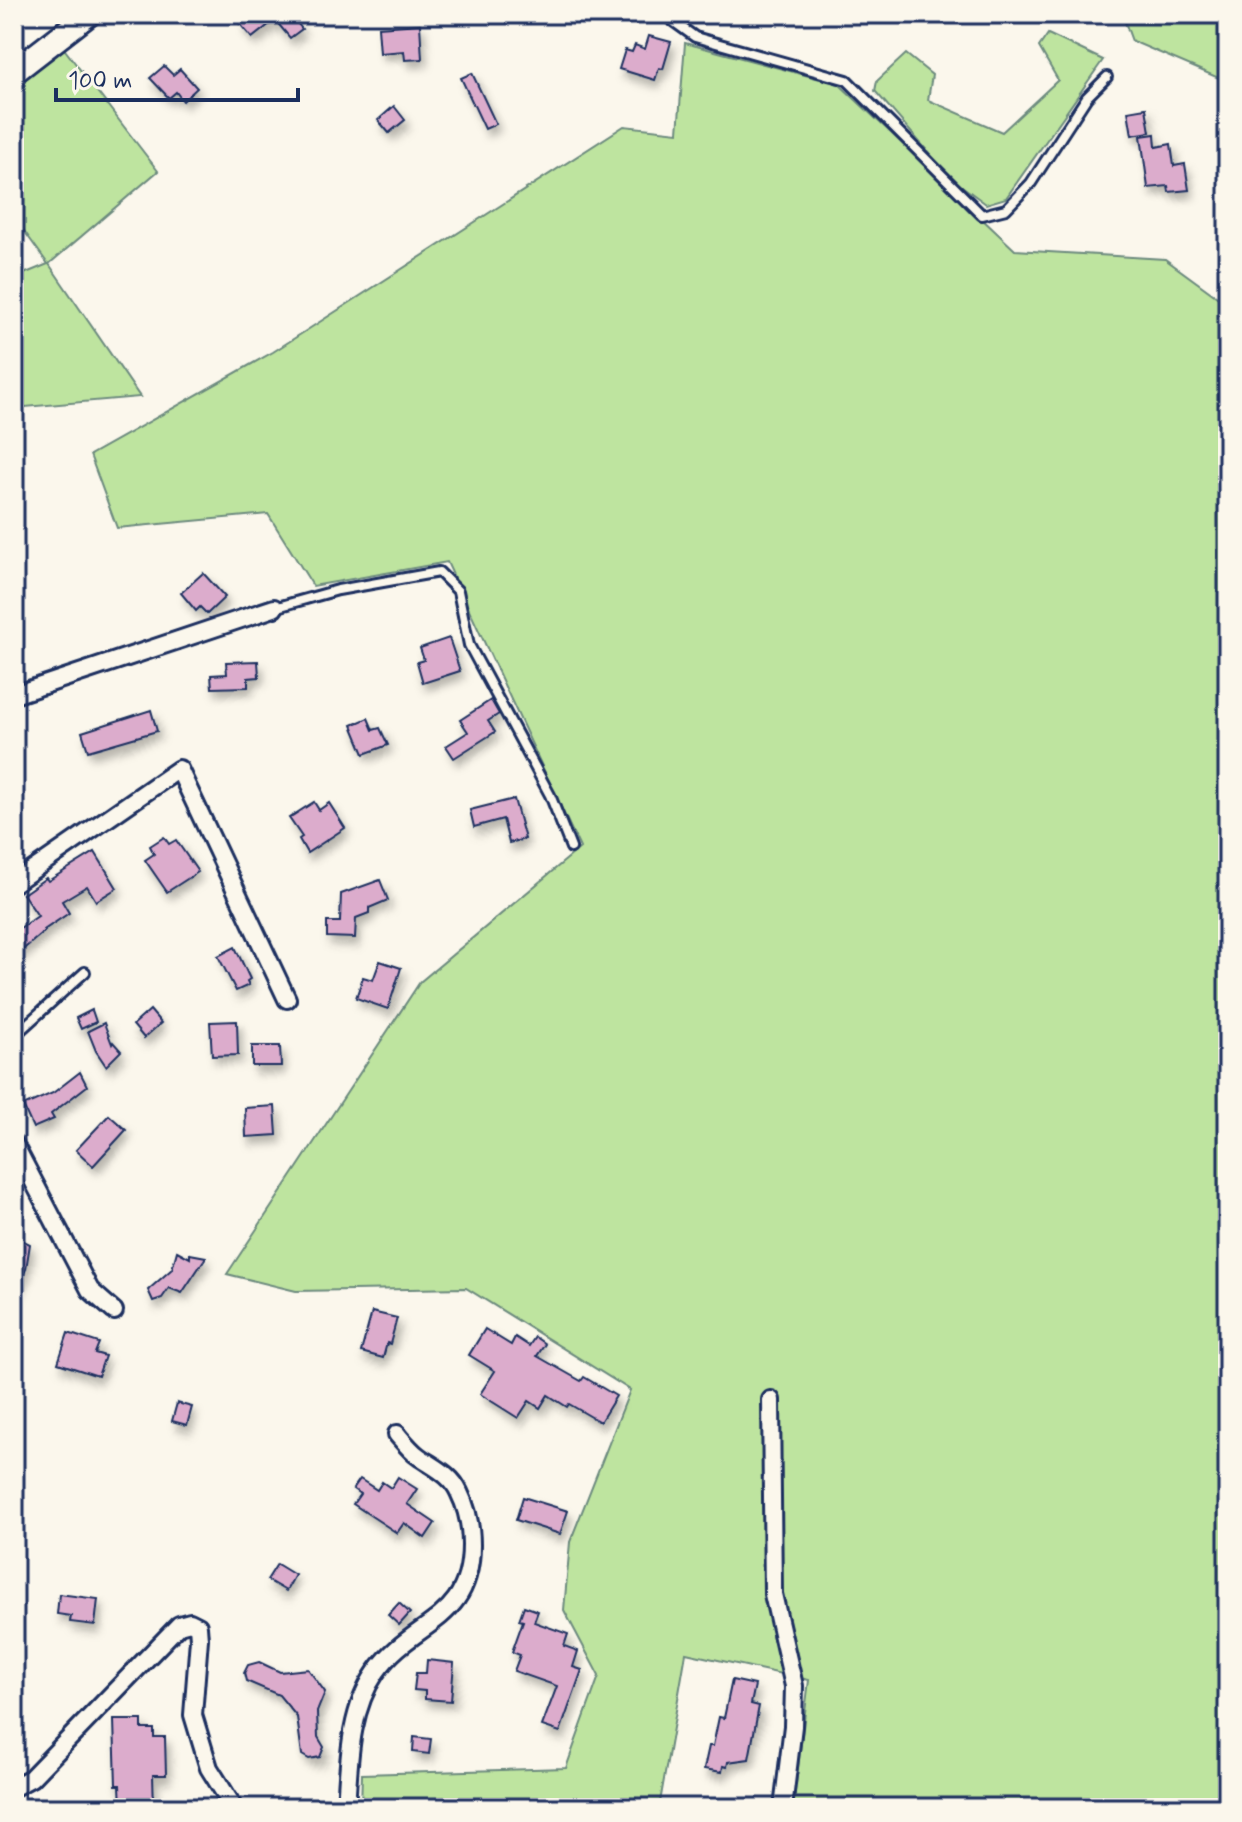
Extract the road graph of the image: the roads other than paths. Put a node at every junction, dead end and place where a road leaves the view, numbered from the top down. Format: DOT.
graph roads {
  1 [pos="89,14"];
  2 [pos="663,14"];
  3 [pos="14,72"];
  4 [pos="1107,77"];
  5 [pos="274,608"];
  6 [pos="14,695"];
  7 [pos="571,848"];
  8 [pos="14,883"];
  9 [pos="85,972"];
  10 [pos="287,999"];
  11 [pos="14,1036"];
  12 [pos="14,1144"];
  13 [pos="114,1311"];
  14 [pos="771,1400"];
  15 [pos="397,1434"];
  16 [pos="14,1787"];
  17 [pos="234,1808"];
  18 [pos="346,1808"];
  19 [pos="783,1808"];
  1 -- 3 [label="main road"];
  2 -- 4 [label="lane"];
  5 -- 6 [label="street"];
  5 -- 7 [label="lane"];
  8 -- 10 [label="street"];
  9 -- 11 [label="lane"];
  12 -- 13 [label="street"];
  14 -- 19 [label="street"];
  15 -- 18 [label="street"];
  16 -- 17 [label="street"];
}
